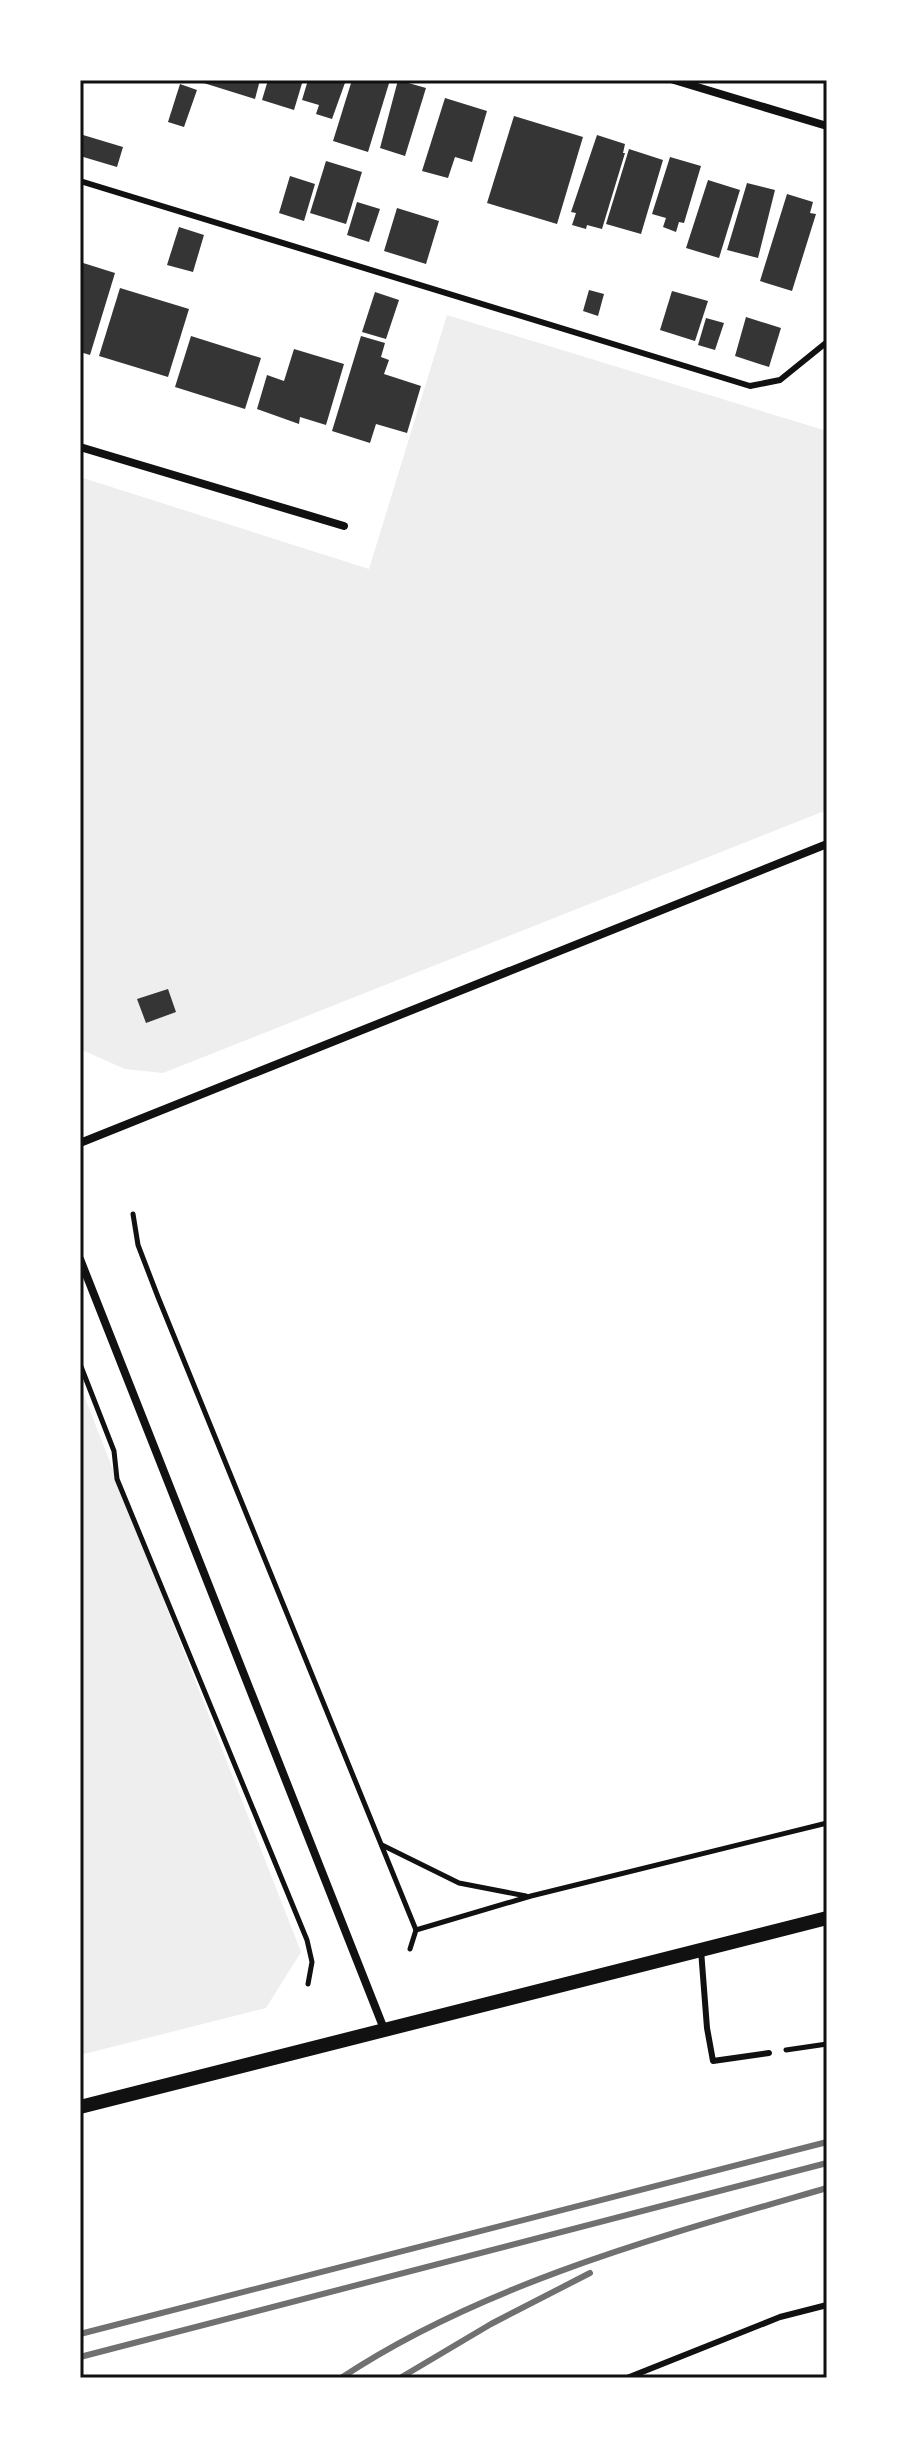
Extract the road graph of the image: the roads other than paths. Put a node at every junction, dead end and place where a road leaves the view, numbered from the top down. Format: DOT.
graph roads {
  1 [pos="674,80"];
  2 [pos="827,126"];
  3 [pos="80,181"];
  4 [pos="827,342"];
  5 [pos="80,447"];
  6 [pos="344,526"];
  7 [pos="827,844"];
  8 [pos="80,1143"];
  9 [pos="80,1259"];
  10 [pos="827,1918"];
  11 [pos="701,1950"];
  12 [pos="384,2029"];
  13 [pos="769,2053"];
  14 [pos="80,2107"];
  15 [pos="827,2305"];
  16 [pos="627,2378"];
  1 -- 2 [label="street"];
  3 -- 4 [label="lane"];
  5 -- 6 [label="street"];
  7 -- 8 [label="street"];
  9 -- 12 [label="street"];
  10 -- 11 [label="street"];
  11 -- 12 [label="street"];
  11 -- 13 [label="lane"];
  12 -- 14 [label="street"];
  15 -- 16 [label="lane"];
}
